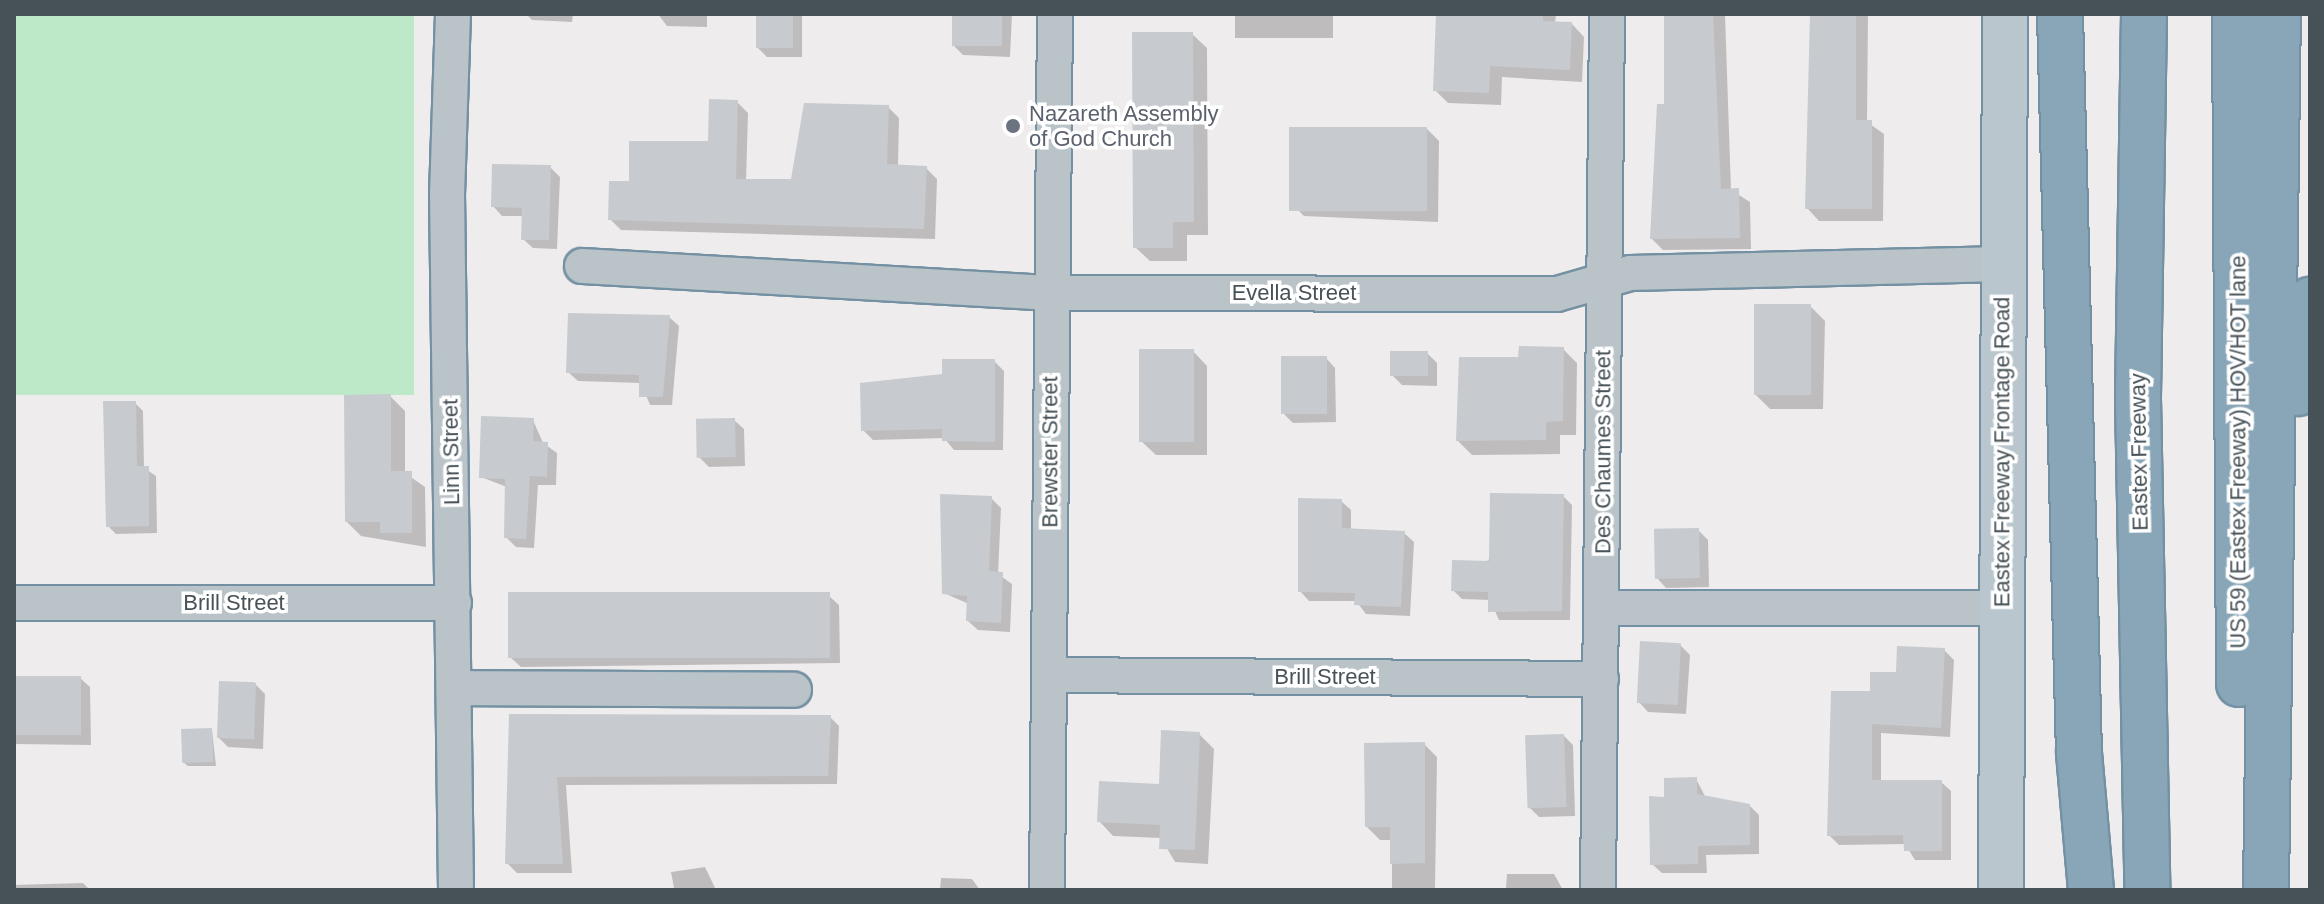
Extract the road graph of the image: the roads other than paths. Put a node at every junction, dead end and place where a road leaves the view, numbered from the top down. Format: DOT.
graph roads {
  1 [pos="453,14"];
  2 [pos="1055,14"];
  3 [pos="1607,14"];
  4 [pos="2005,14"];
  5 [pos="2060,14"];
  6 [pos="2144,14"];
  7 [pos="2235,14"];
  8 [pos="2278,14"];
  9 [pos="2003,264"];
  10 [pos="582,266"];
  11 [pos="1601,281"];
  12 [pos="1048,293"];
  13 [pos="2310,300"];
  14 [pos="14,603"];
  15 [pos="454,603"];
  16 [pos="1603,608"];
  17 [pos="2001,608"];
  18 [pos="1049,675"];
  19 [pos="1601,679"];
  20 [pos="454,688"];
  21 [pos="794,690"];
  22 [pos="2268,714"];
  23 [pos="456,890"];
  24 [pos="1047,890"];
  25 [pos="1598,890"];
  26 [pos="2001,890"];
  27 [pos="2091,890"];
  28 [pos="2147,890"];
  29 [pos="2235,890"];
  30 [pos="2266,890"];
  1 -- 15 [label="street, Linn Street"];
  2 -- 12 [label="street, Brewster Street"];
  3 -- 11 [label="street, Des Chaumes Street"];
  4 -- 9 [label="main road, Eastex Freeway Frontage Road"];
  5 -- 27 [label="highway"];
  6 -- 28 [label="highway, Eastex Freeway"];
  7 -- 29 [label="highway, US 59 (Eastex Freeway) HOV/HOT lane"];
  8 -- 22 [label="highway"];
  9 -- 11 [label="street, Evella Street"];
  9 -- 17 [label="main road, Eastex Freeway Frontage Road"];
  10 -- 12 [label="street, Evella Street"];
  11 -- 12 [label="street, Evella Street"];
  11 -- 16 [label="street, Des Chaumes Street"];
  12 -- 18 [label="street, Brewster Street"];
  13 -- 22 [label="highway"];
  14 -- 15 [label="street, Brill Street"];
  15 -- 20 [label="street, Linn Street"];
  16 -- 17 [label="street"];
  16 -- 19 [label="street, Des Chaumes Street"];
  17 -- 26 [label="main road, Eastex Freeway Frontage Road"];
  18 -- 19 [label="street, Brill Street"];
  18 -- 24 [label="street, Brewster Street"];
  19 -- 25 [label="street, Des Chaumes Street"];
  20 -- 21 [label="street"];
  20 -- 23 [label="street, Linn Street"];
  22 -- 30 [label="highway"];
}
